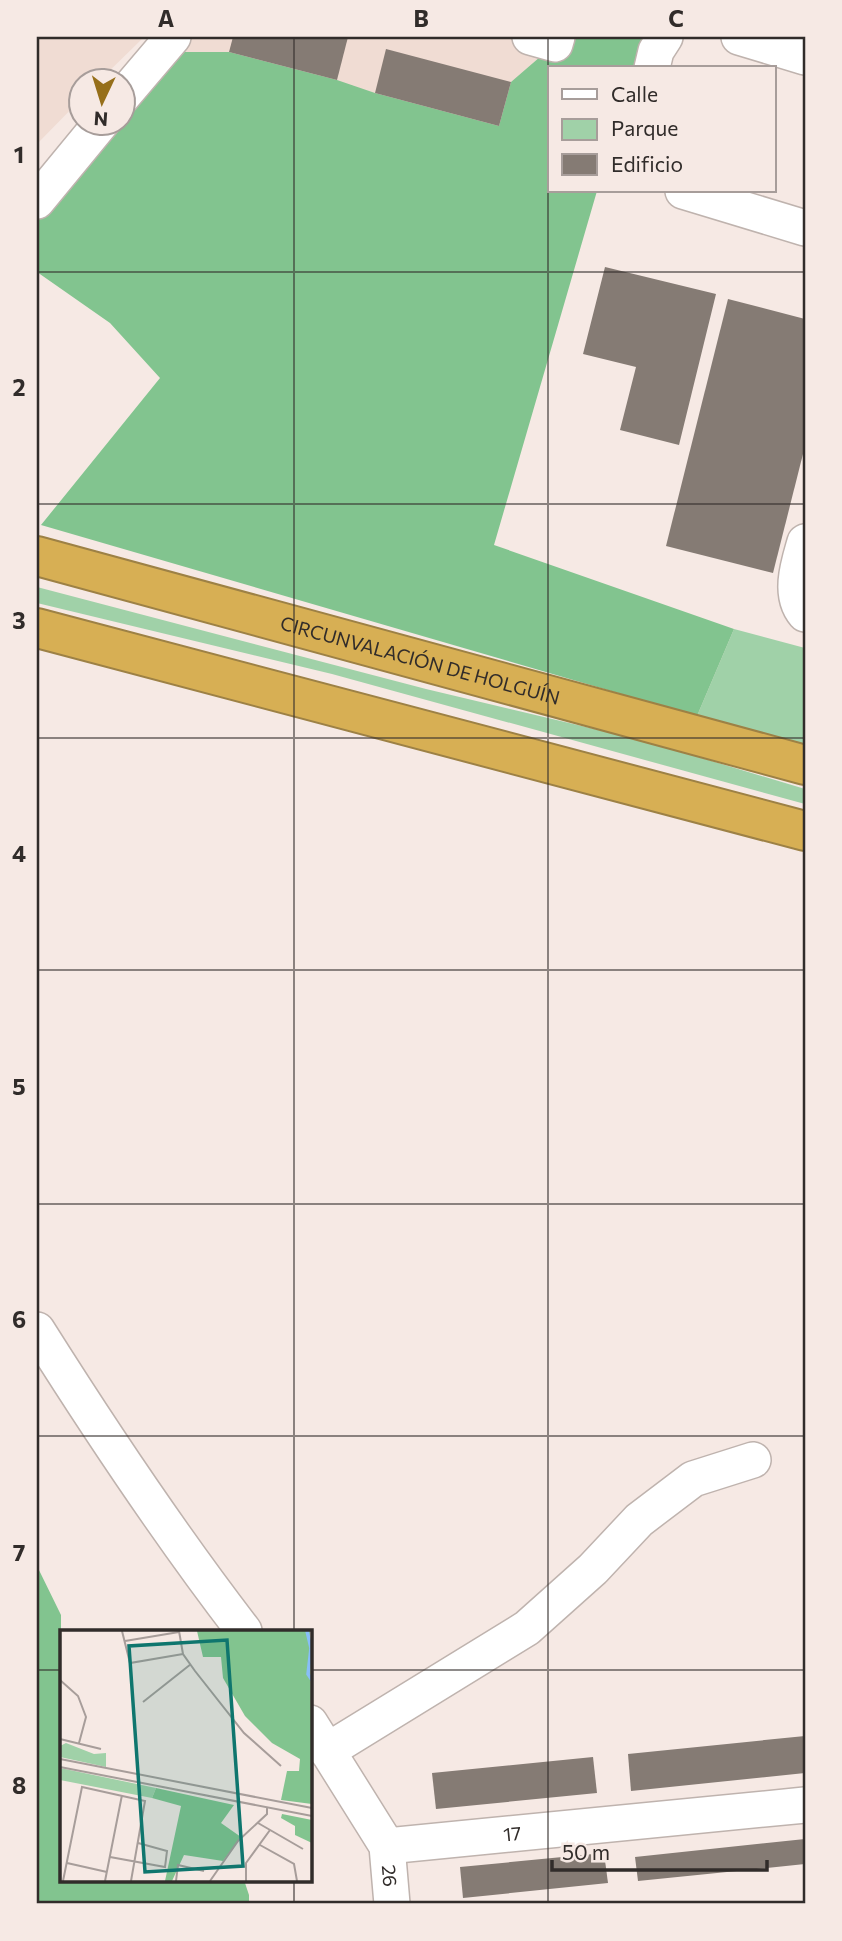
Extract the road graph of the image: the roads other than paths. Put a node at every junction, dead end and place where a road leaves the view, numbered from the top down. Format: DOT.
graph roads {
  1 [pos="173,37"];
  2 [pos="530,37"];
  3 [pos="557,37"];
  4 [pos="664,37"];
  5 [pos="739,37"];
  6 [pos="805,57"];
  7 [pos="652,66"];
  8 [pos="136,81"];
  9 [pos="90,136"];
  10 [pos="686,192"];
  11 [pos="37,201"];
  12 [pos="805,228"];
  13 [pos="805,542"];
  14 [pos="37,556"];
  15 [pos="805,614"];
  16 [pos="37,628"];
  17 [pos="805,765"];
  18 [pos="805,831"];
  19 [pos="37,1330"];
  20 [pos="753,1460"];
  21 [pos="243,1630"];
  22 [pos="319,1737"];
  23 [pos="805,1805"];
  24 [pos="387,1846"];
  25 [pos="392,1904"];
  1 -- 8 [label="street"];
  2 -- 3 [label="street"];
  4 -- 7 [label="street"];
  5 -- 6 [label="street"];
  9 -- 11 [label="street"];
  10 -- 12 [label="street"];
  13 -- 15 [label="street"];
  14 -- 17 [label="highway, CIRCUNVALACIÓN DE HOLGUÍN"];
  16 -- 18 [label="highway"];
  19 -- 21 [label="street"];
  20 -- 22 [label="street"];
  22 -- 24 [label="street"];
  23 -- 24 [label="street, 17"];
  24 -- 25 [label="street, 26"];
}
